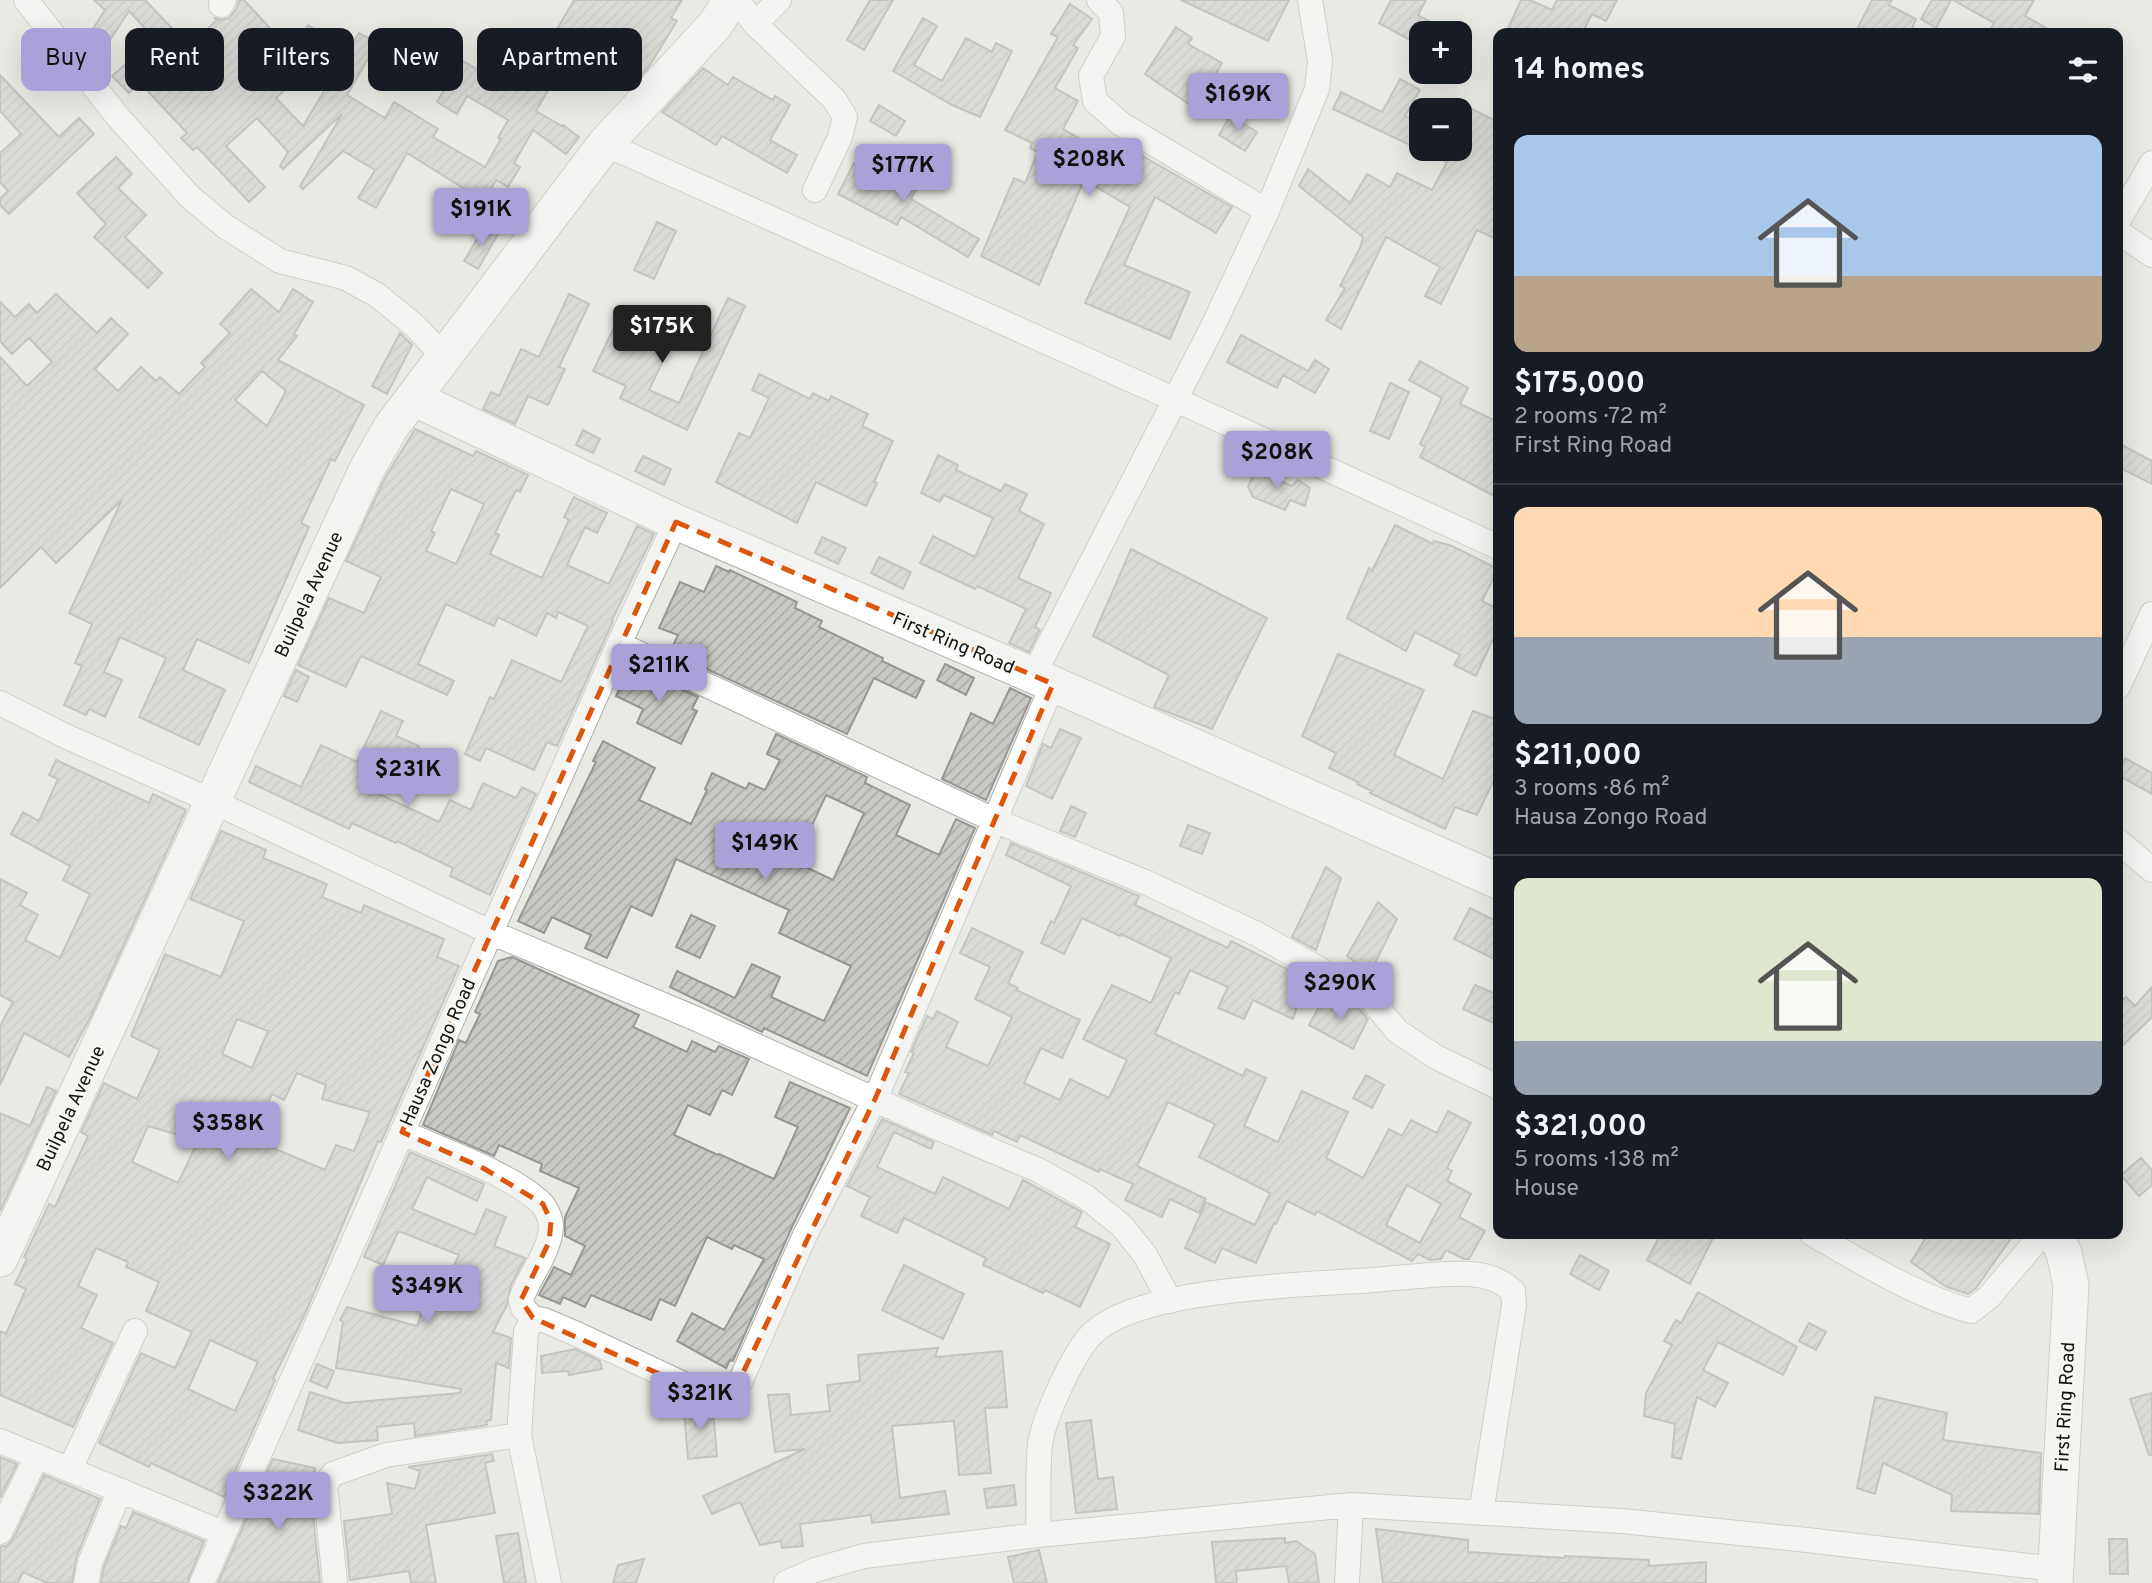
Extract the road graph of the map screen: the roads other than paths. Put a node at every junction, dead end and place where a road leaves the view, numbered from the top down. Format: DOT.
graph roads {
  1 [pos="26,0"];
  2 [pos="731,0"];
  3 [pos="737,0"];
  4 [pos="779,0"];
  5 [pos="1100,0"];
  6 [pos="1310,0"];
  7 [pos="755,24"];
  8 [pos="605,145"];
  9 [pos="2152,163"];
  10 [pos="815,190"];
  11 [pos="1267,211"];
  12 [pos="2123,212"];
  13 [pos="2123,235"];
  14 [pos="2152,255"];
  15 [pos="444,358"];
  16 [pos="413,398"];
  17 [pos="1176,400"];
  18 [pos="677,522"];
  19 [pos="1493,545"];
  20 [pos="2152,614"];
  21 [pos="619,644"];
  22 [pos="2123,676"];
  23 [pos="1043,680"];
  24 [pos="0,703"];
  25 [pos="212,801"];
  26 [pos="996,821"];
  27 [pos="2123,845"];
  28 [pos="2152,870"];
  29 [pos="1493,879"];
  30 [pos="491,932"];
  31 [pos="1493,1085"];
  32 [pos="875,1099"];
  33 [pos="401,1132"];
  34 [pos="1821,1239"];
  35 [pos="2038,1239"];
  36 [pos="2057,1239"];
  37 [pos="0,1259"];
  38 [pos="1170,1301"];
  39 [pos="533,1318"];
  40 [pos="135,1331"];
  41 [pos="519,1435"];
  42 [pos="0,1441"];
  43 [pos="37,1456"];
  44 [pos="70,1469"];
  45 [pos="120,1490"];
  46 [pos="1351,1505"];
  47 [pos="1481,1513"];
  48 [pos="0,1532"];
  49 [pos="223,1533"];
  50 [pos="1038,1535"];
  51 [pos="2054,1576"];
  52 [pos="86,1583"];
  53 [pos="202,1583"];
  54 [pos="335,1583"];
  55 [pos="550,1583"];
  56 [pos="786,1583"];
  57 [pos="1347,1583"];
  1 -- 15 [label="street"];
  2 -- 8 [label="street, Builpela Avenue"];
  3 -- 7 [label="street"];
  4 -- 7 [label="street"];
  5 -- 11 [label="street"];
  6 -- 11 [label="street"];
  7 -- 10 [label="street"];
  8 -- 15 [label="street, Builpela Avenue"];
  8 -- 17 [label="street"];
  9 -- 12 [label="street"];
  11 -- 17 [label="street"];
  13 -- 14 [label="street"];
  15 -- 16 [label="street, Builpela Avenue"];
  16 -- 18 [label="street, First Ring Road"];
  16 -- 25 [label="street, Builpela Avenue"];
  17 -- 19 [label="street"];
  17 -- 23 [label="street"];
  18 -- 21 [label="street, Hausa Zongo Road"];
  18 -- 23 [label="street, First Ring Road"];
  20 -- 22 [label="street"];
  21 -- 26 [label="street"];
  21 -- 30 [label="street, Hausa Zongo Road"];
  23 -- 26 [label="street"];
  23 -- 29 [label="street, First Ring Road"];
  24 -- 25 [label="street"];
  25 -- 30 [label="street"];
  25 -- 37 [label="street, Builpela Avenue"];
  26 -- 31 [label="street"];
  26 -- 32 [label="street"];
  27 -- 28 [label="street"];
  30 -- 32 [label="street"];
  30 -- 33 [label="street, Hausa Zongo Road"];
  32 -- 38 [label="street"];
  32 -- 39 [label="street"];
  33 -- 39 [label="street"];
  33 -- 49 [label="street, Hausa Zongo Road"];
  34 -- 35 [label="street"];
  36 -- 51 [label="street, First Ring Road"];
  38 -- 47 [label="street"];
  38 -- 50 [label="street"];
  39 -- 41 [label="street"];
  40 -- 44 [label="street"];
  41 -- 54 [label="street"];
  41 -- 55 [label="street"];
  42 -- 43 [label="street"];
  43 -- 44 [label="street"];
  43 -- 48 [label="street"];
  44 -- 45 [label="street"];
  45 -- 49 [label="street"];
  45 -- 52 [label="street"];
  46 -- 47 [label="street"];
  46 -- 50 [label="street"];
  46 -- 57 [label="street"];
  47 -- 51 [label="street"];
  49 -- 53 [label="street, Hausa Zongo Road"];
  50 -- 56 [label="street"];
}
